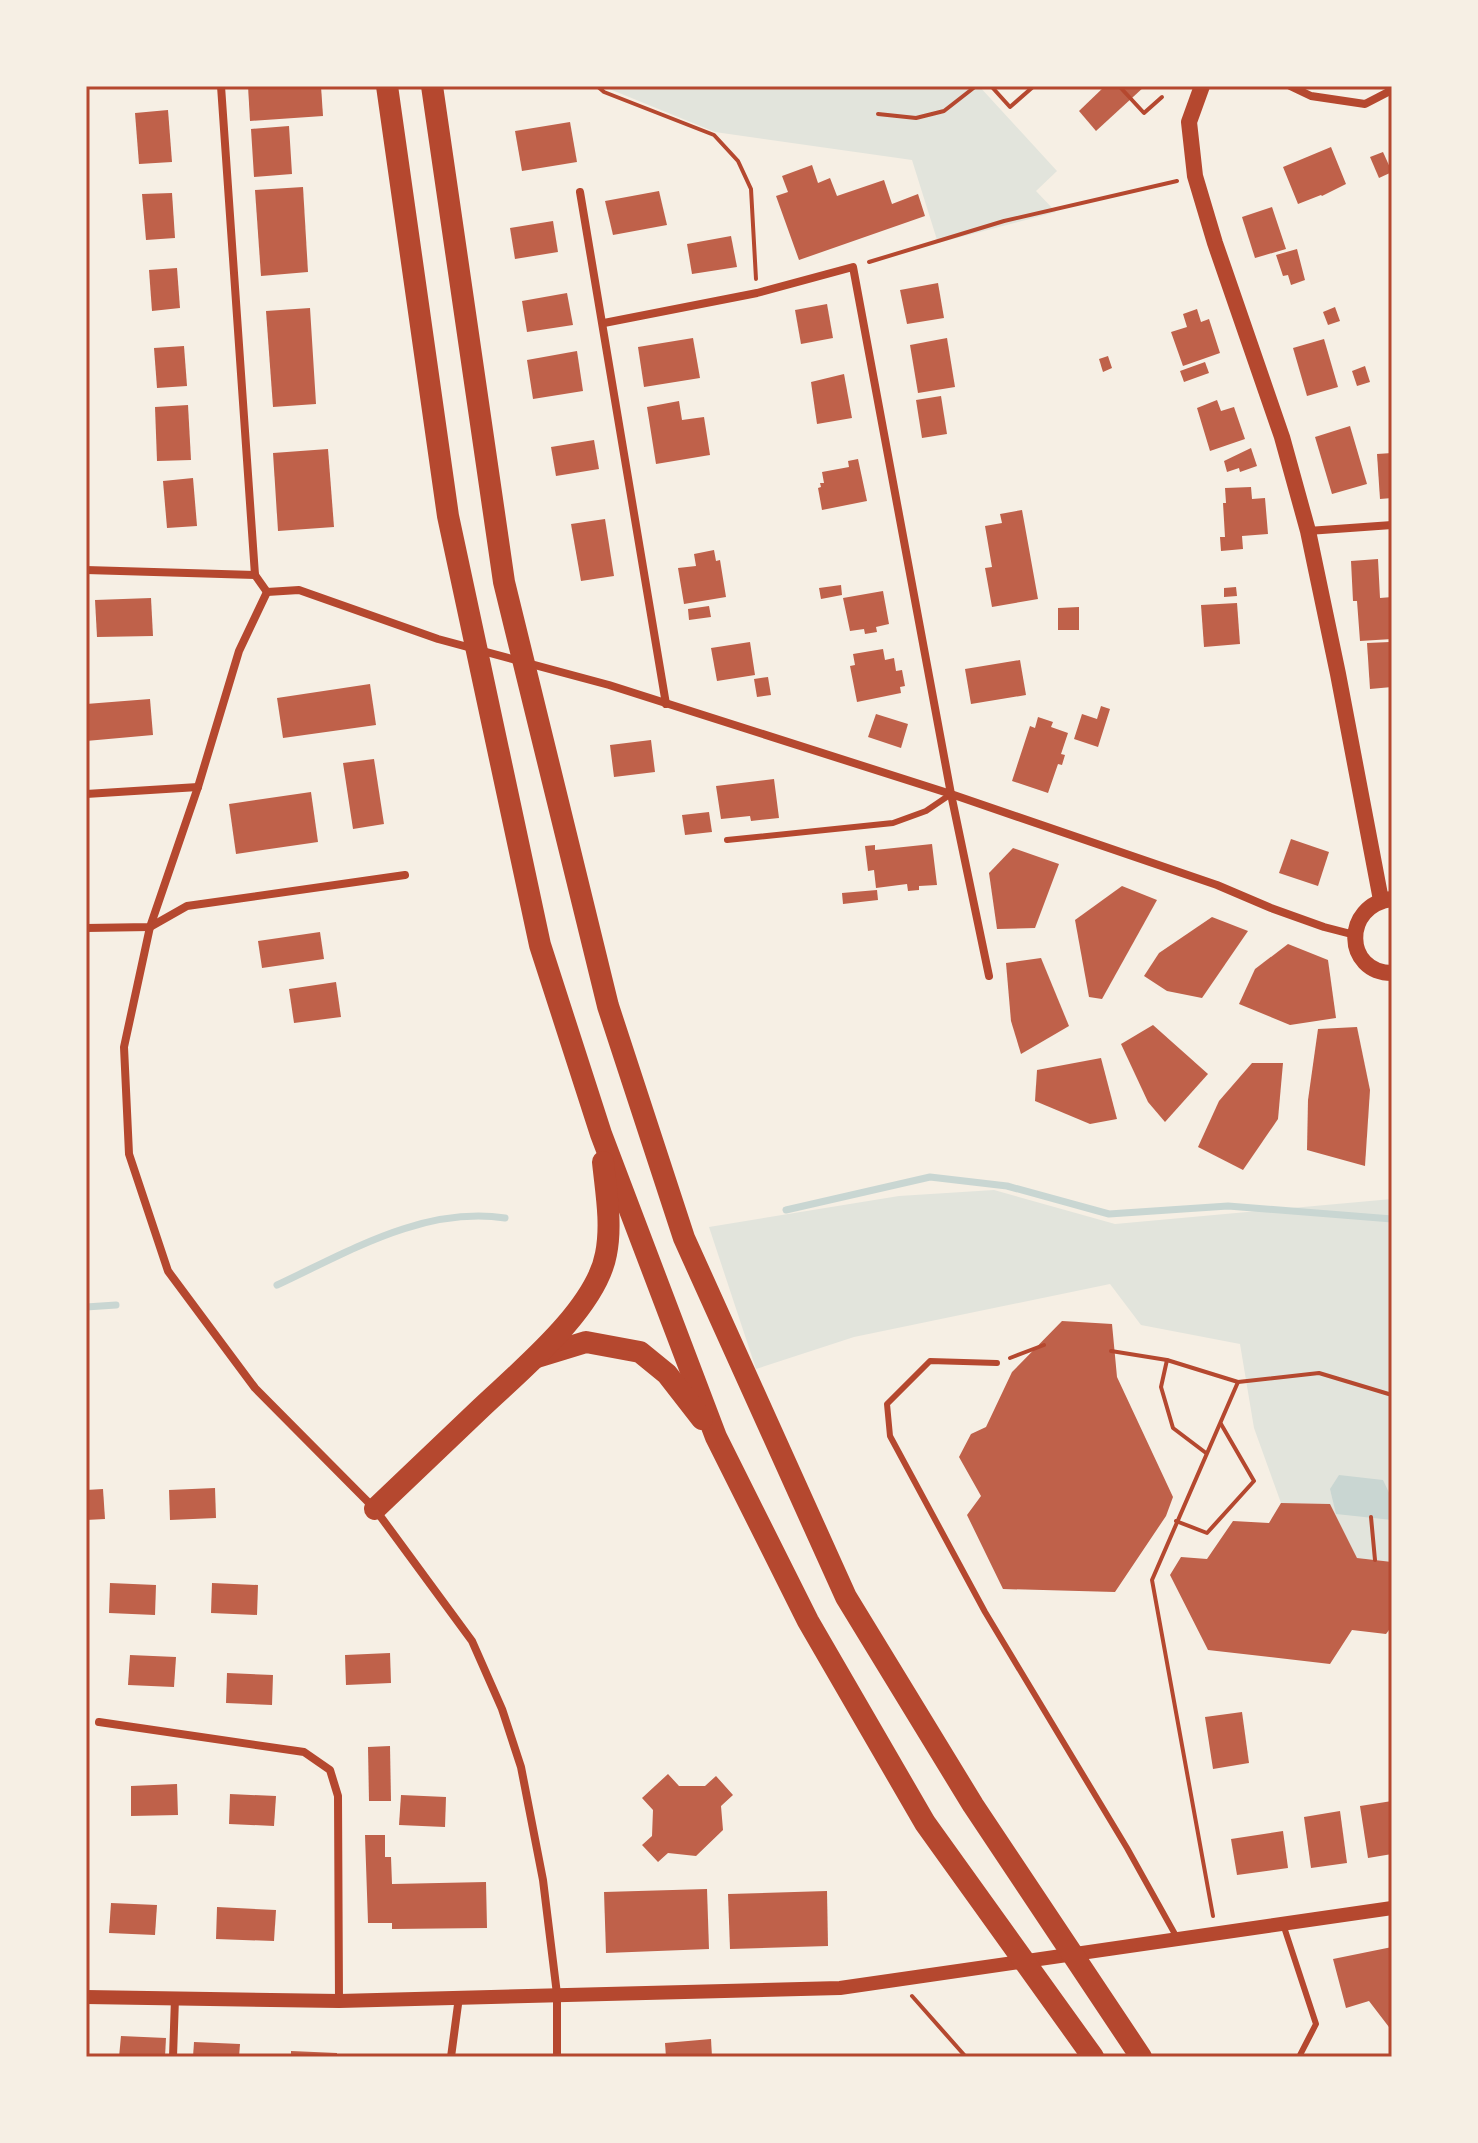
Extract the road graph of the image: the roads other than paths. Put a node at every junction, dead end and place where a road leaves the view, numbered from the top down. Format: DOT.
graph roads {
  1 [pos="221,86"];
  2 [pos="387,86"];
  3 [pos="432,86"];
  4 [pos="1202,86"];
  5 [pos="1290,86"];
  6 [pos="1392,90"];
  7 [pos="580,192"];
  8 [pos="604,323"];
  9 [pos="1392,525"];
  10 [pos="1308,531"];
  11 [pos="86,570"];
  12 [pos="255,575"];
  13 [pos="267,592"];
  14 [pos="666,704"];
  15 [pos="198,787"];
  16 [pos="86,794"];
  17 [pos="951,794"];
  18 [pos="727,840"];
  19 [pos="405,875"];
  20 [pos="1386,899"];
  21 [pos="150,927"];
  22 [pos="86,928"];
  23 [pos="1355,935"];
  24 [pos="1392,973"];
  25 [pos="989,976"];
  26 [pos="601,1134"];
  27 [pos="533,1359"];
  28 [pos="997,1363"];
  29 [pos="716,1437"];
  30 [pos="375,1509"];
  31 [pos="99,1722"];
  32 [pos="1392,1908"];
  33 [pos="1283,1924"];
  34 [pos="1178,1940"];
  35 [pos="557,1994"];
  36 [pos="86,1997"];
  37 [pos="459,1997"];
  38 [pos="175,1998"];
  39 [pos="339,2001"];
  40 [pos="173,2057"];
  41 [pos="451,2057"];
  42 [pos="557,2057"];
  43 [pos="1093,2057"];
  44 [pos="1141,2057"];
  45 [pos="1299,2057"];
  1 -- 12 [label="street"];
  2 -- 26 [label="highway"];
  3 -- 44 [label="highway"];
  4 -- 10 [label="main road"];
  5 -- 6 [label="street"];
  7 -- 8 [label="street"];
  8 -- 14 [label="street"];
  8 -- 17 [label="street"];
  9 -- 10 [label="street"];
  10 -- 20 [label="main road"];
  11 -- 12 [label="street"];
  12 -- 13 [label="street"];
  13 -- 14 [label="street"];
  13 -- 15 [label="street"];
  14 -- 17 [label="street"];
  15 -- 16 [label="street"];
  15 -- 21 [label="street"];
  17 -- 18 [label="lane"];
  17 -- 23 [label="street"];
  17 -- 25 [label="street"];
  19 -- 21 [label="street"];
  20 -- 23 [label="main road"];
  21 -- 22 [label="street"];
  21 -- 30 [label="street"];
  23 -- 24 [label="main road"];
  26 -- 27 [label="highway"];
  26 -- 29 [label="highway"];
  27 -- 29 [label="highway"];
  27 -- 30 [label="highway"];
  28 -- 34 [label="lane"];
  29 -- 43 [label="highway"];
  30 -- 35 [label="street"];
  31 -- 39 [label="street"];
  32 -- 33 [label="street"];
  33 -- 34 [label="street"];
  33 -- 45 [label="lane"];
  34 -- 35 [label="street"];
  35 -- 37 [label="street"];
  35 -- 42 [label="street"];
  36 -- 38 [label="street"];
  37 -- 39 [label="street"];
  37 -- 41 [label="street"];
  38 -- 39 [label="street"];
  38 -- 40 [label="street"];
}
